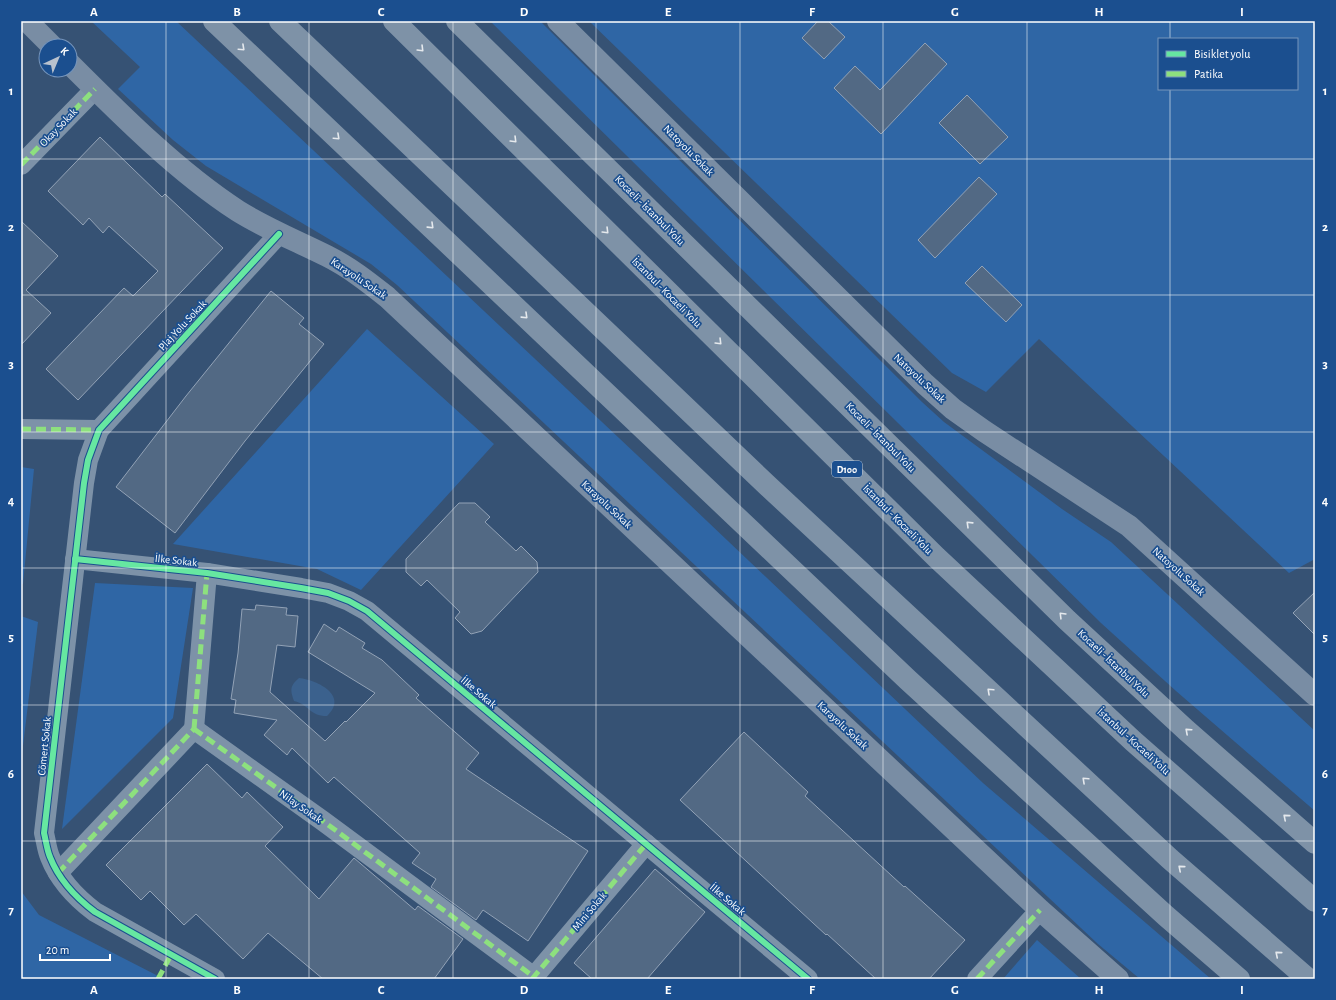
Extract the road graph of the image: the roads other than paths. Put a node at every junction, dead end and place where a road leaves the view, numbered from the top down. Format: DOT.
graph roads {
  1 [pos="27,21"];
  2 [pos="214,21"];
  3 [pos="280,21"];
  4 [pos="394,21"];
  5 [pos="457,21"];
  6 [pos="558,21"];
  7 [pos="44,38"];
  8 [pos="78,72"];
  9 [pos="95,89"];
  10 [pos="21,166"];
  11 [pos="279,234"];
  12 [pos="21,429"];
  13 [pos="99,430"];
  14 [pos="75,559"];
  15 [pos="208,573"];
  16 [pos="1315,695"];
  17 [pos="194,729"];
  18 [pos="1315,843"];
  19 [pos="646,844"];
  20 [pos="58,874"];
  21 [pos="1315,901"];
  22 [pos="1040,910"];
  23 [pos="533,978"];
  24 [pos="215,979"];
  25 [pos="808,979"];
  26 [pos="978,979"];
  27 [pos="1118,979"];
  28 [pos="1239,979"];
  29 [pos="1308,979"];
  1 -- 7 [label="main road"];
  2 -- 28 [label="highway, one-way"];
  29 -- 3 [label="highway, one-way"];
  4 -- 21 [label="highway, İstanbul - Kocaeli Yolu / D100, one-way"];
  18 -- 5 [label="highway, Kocaeli - İstanbul Yolu, one-way"];
  6 -- 16 [label="main road, Natoyolu Sokak"];
  8 -- 9 [label="main road, Karayolu Sokak"];
  9 -- 10 [label="street, Okay Sokak"];
  9 -- 11 [label="main road, Karayolu Sokak"];
  11 -- 13 [label="street, Plaj Yolu Sokak"];
  11 -- 22 [label="main road, Karayolu Sokak"];
  12 -- 13 [label="street"];
  13 -- 14 [label="street, Cömert Sokak"];
  14 -- 15 [label="street, İlke Sokak"];
  14 -- 20 [label="street, Cömert Sokak"];
  15 -- 17 [label="street"];
  15 -- 19 [label="street, İlke Sokak"];
  17 -- 20 [label="street"];
  17 -- 23 [label="street, Nilay Sokak"];
  19 -- 23 [label="street, Mini Sokak"];
  19 -- 25 [label="street, İlke Sokak"];
  20 -- 24 [label="street, Cömert Sokak"];
  22 -- 26 [label="street"];
  22 -- 27 [label="main road, Karayolu Sokak"];
}
